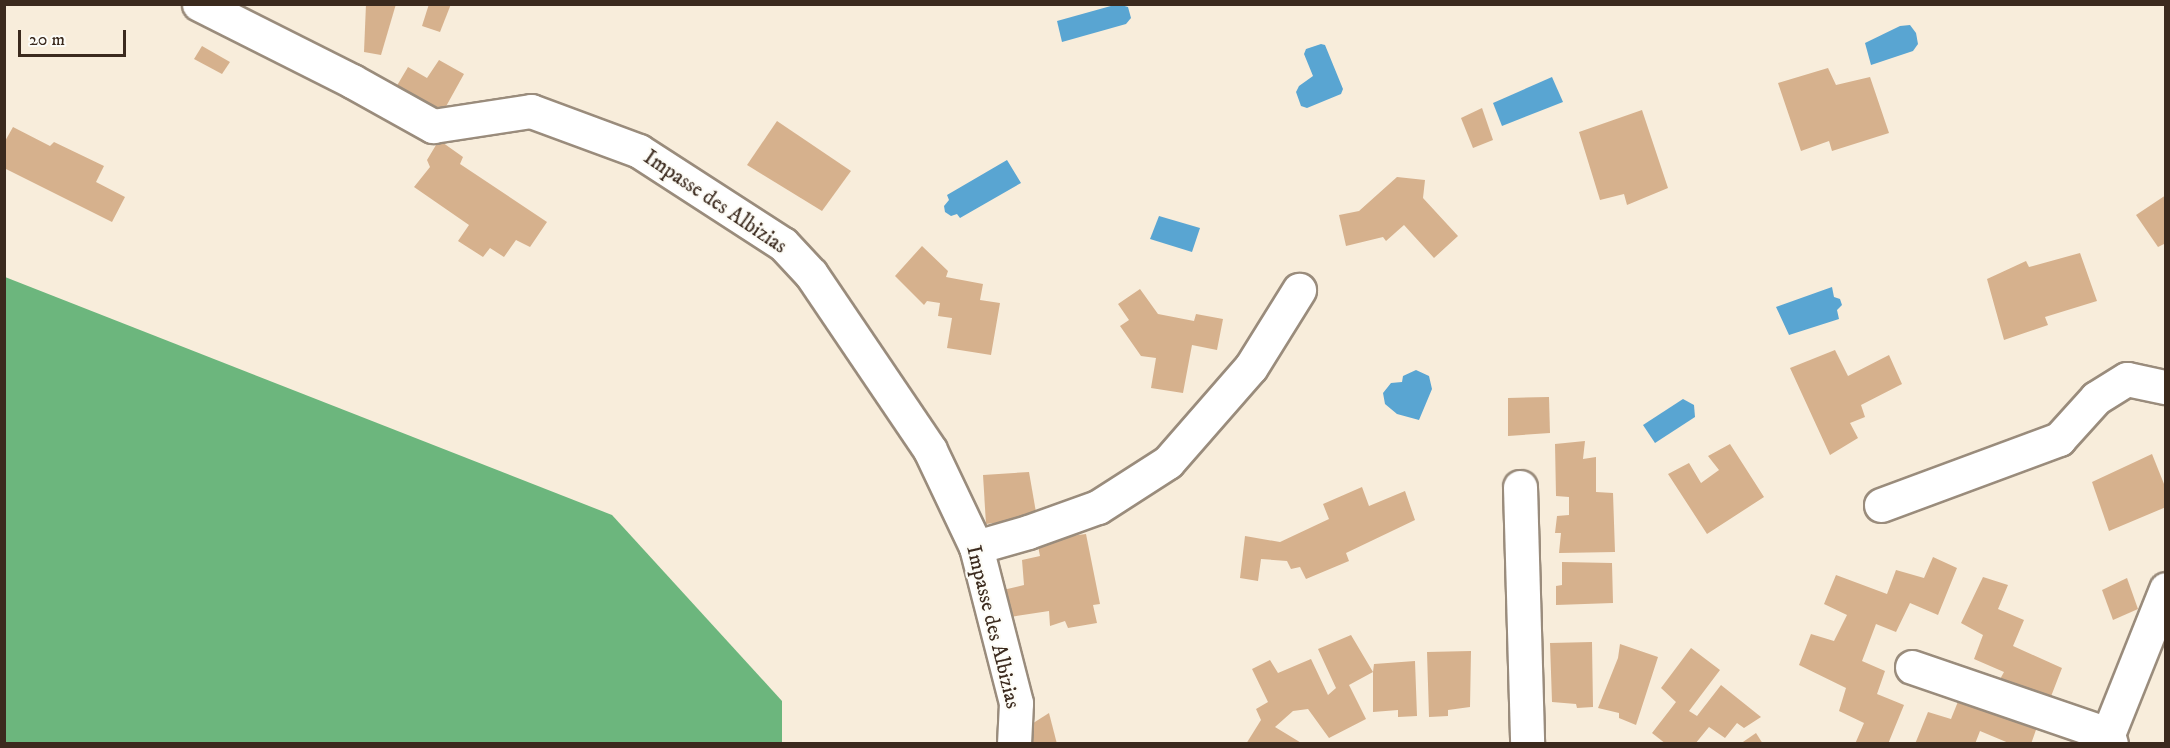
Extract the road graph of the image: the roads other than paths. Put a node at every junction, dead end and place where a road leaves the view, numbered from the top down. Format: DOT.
graph roads {
  1 [pos="200,4"];
  2 [pos="1299,290"];
  3 [pos="2166,387"];
  4 [pos="1520,487"];
  5 [pos="1881,505"];
  6 [pos="976,547"];
  7 [pos="2166,589"];
  8 [pos="1912,667"];
  9 [pos="2110,739"];
  10 [pos="1014,744"];
  11 [pos="1527,744"];
  1 -- 6 [label="street, Impasse des Albizias"];
  2 -- 6 [label="street"];
  3 -- 5 [label="street"];
  4 -- 11 [label="street"];
  6 -- 10 [label="street, Impasse des Albizias"];
  7 -- 9 [label="street"];
  8 -- 9 [label="street"];
}
